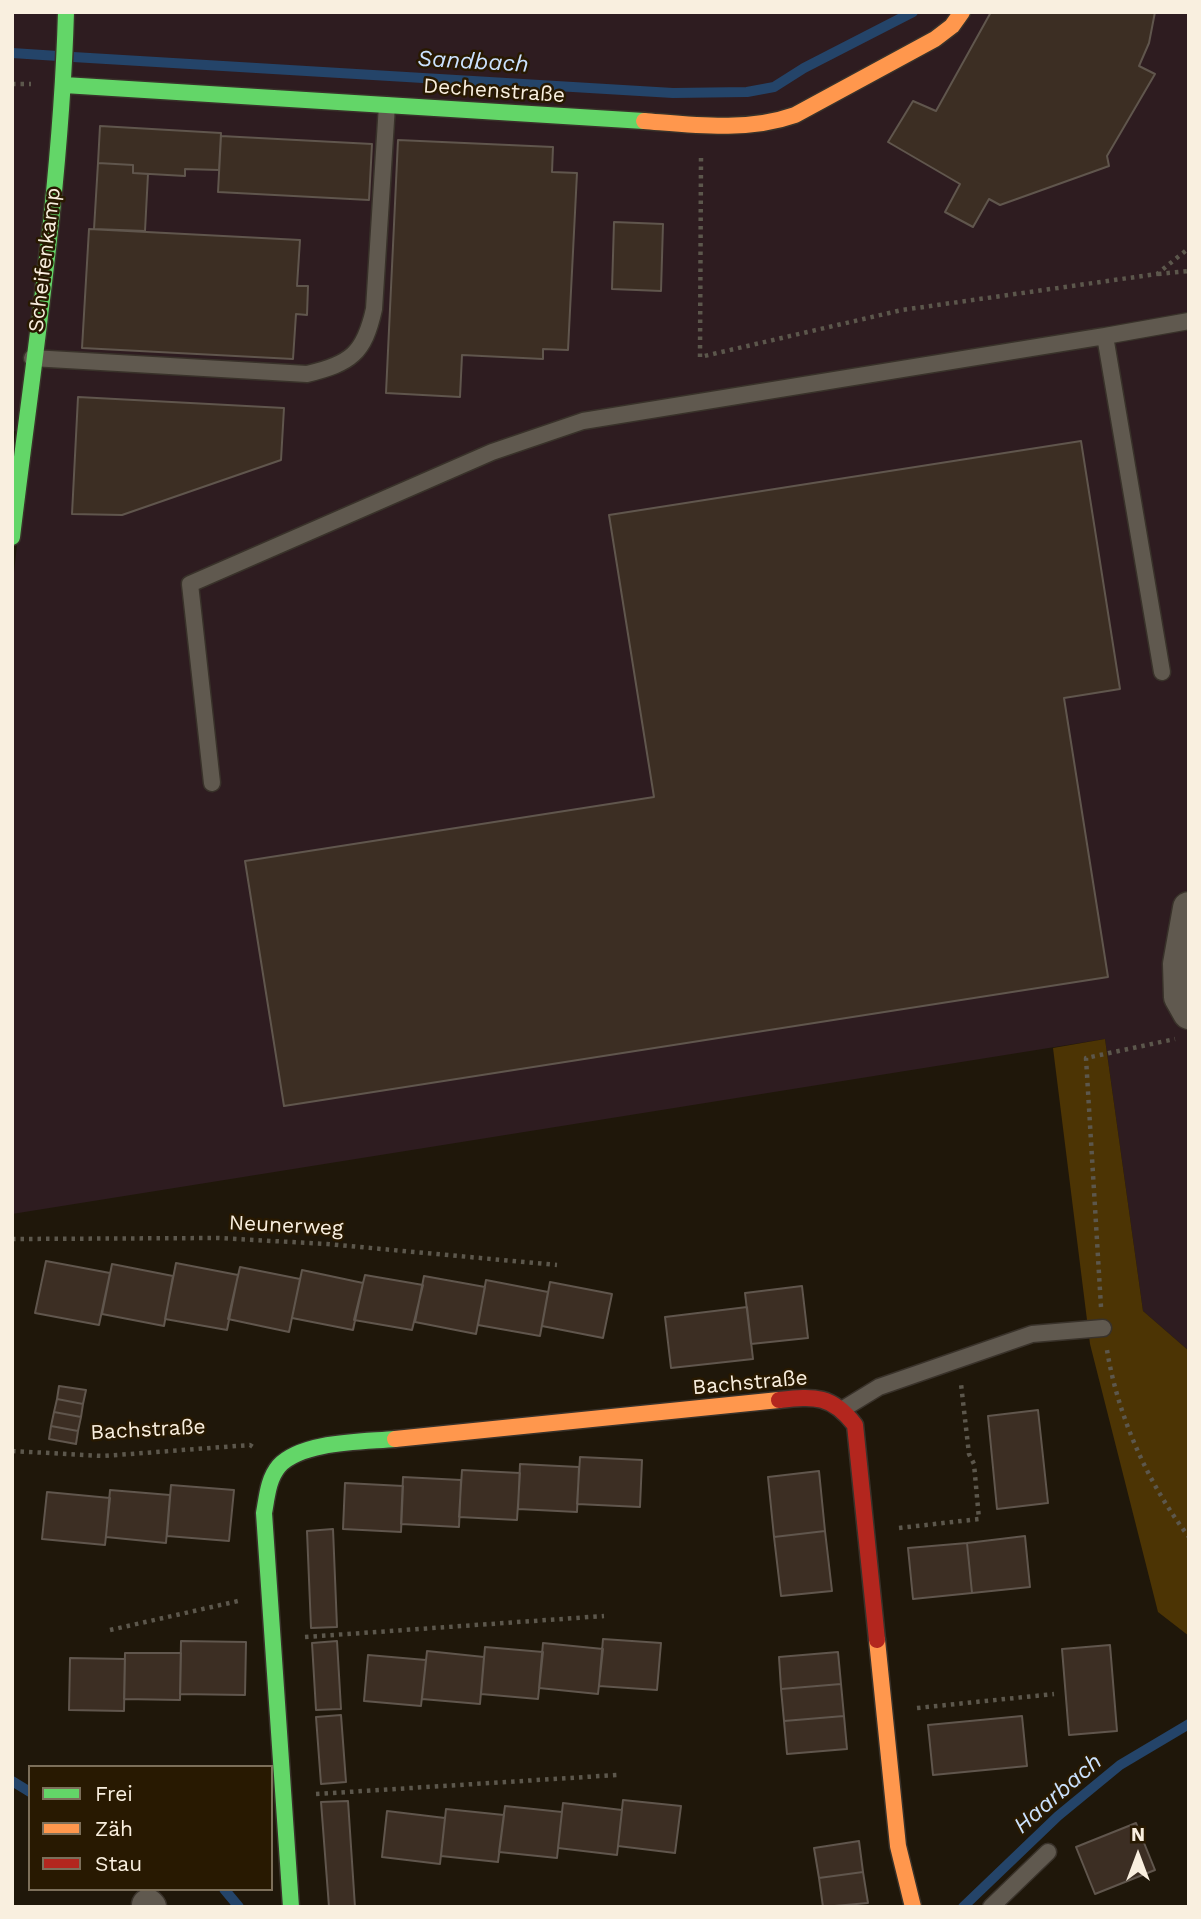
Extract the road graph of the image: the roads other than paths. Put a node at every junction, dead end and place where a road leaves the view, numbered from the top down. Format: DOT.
graph roads {
  1 [pos="66,12"];
  2 [pos="962,12"];
  3 [pos="64,85"];
  4 [pos="387,105"];
  5 [pos="1189,321"];
  6 [pos="1105,337"];
  7 [pos="33,358"];
  8 [pos="18,435"];
  9 [pos="12,537"];
  10 [pos="1162,672"];
  11 [pos="212,783"];
  12 [pos="1189,908"];
  13 [pos="1184,1025"];
  14 [pos="1103,1328"];
  15 [pos="843,1409"];
  16 [pos="280,1806"];
  17 [pos="1048,1852"];
  18 [pos="291,1907"];
  19 [pos="913,1907"];
  20 [pos="991,1907"];
  1 -- 3 [label="street"];
  2 -- 4 [label="street, Dechenstraße"];
  3 -- 4 [label="street, Dechenstraße"];
  3 -- 7 [label="street, Scheifenkamp"];
  4 -- 7 [label="lane"];
  5 -- 6 [label="lane"];
  6 -- 10 [label="lane"];
  6 -- 11 [label="lane"];
  7 -- 8 [label="street, Scheifenkamp"];
  8 -- 9 [label="street, Scheifenkamp"];
  12 -- 13 [label="street"];
  14 -- 15 [label="lane"];
  15 -- 16 [label="street, Bachstraße"];
  15 -- 19 [label="street"];
  16 -- 18 [label="street"];
  17 -- 20 [label="lane"];
}
